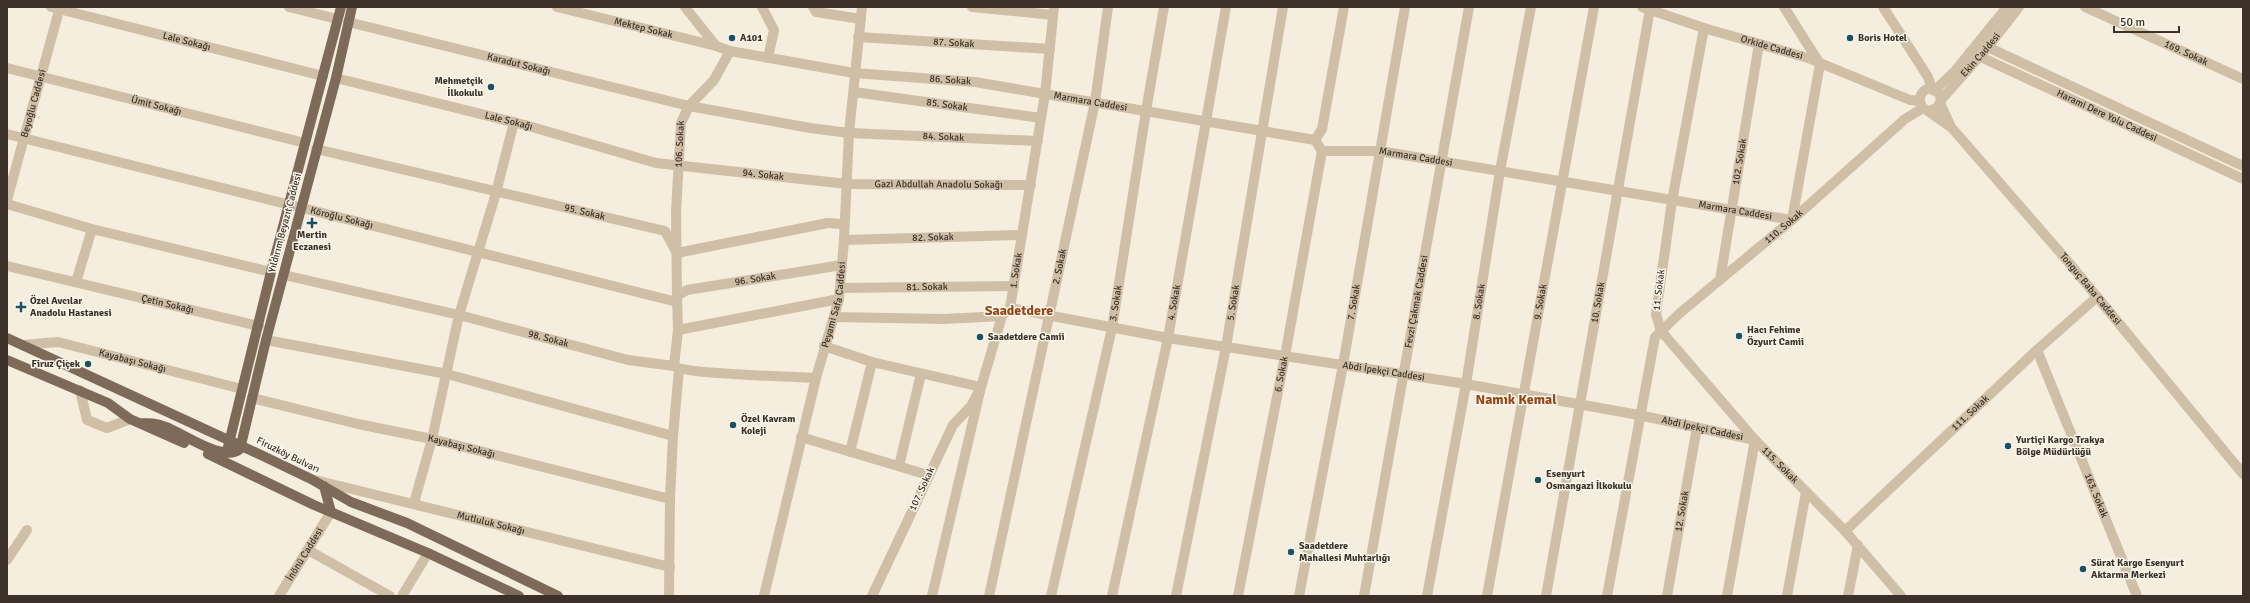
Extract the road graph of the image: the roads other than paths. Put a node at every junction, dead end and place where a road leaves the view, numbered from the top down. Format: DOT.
graph roads {
  1 [pos="289,7"];
  2 [pos="340,7"];
  3 [pos="352,7"];
  4 [pos="557,7"];
  5 [pos="686,7"];
  6 [pos="762,7"];
  7 [pos="813,7"];
  8 [pos="862,7"];
  9 [pos="972,7"];
  10 [pos="1108,7"];
  11 [pos="1164,7"];
  12 [pos="1226,7"];
  13 [pos="1283,7"];
  14 [pos="1344,7"];
  15 [pos="1405,7"];
  16 [pos="1469,7"];
  17 [pos="1531,7"];
  18 [pos="1594,7"];
  19 [pos="1784,7"];
  20 [pos="1883,7"];
  21 [pos="2007,7"];
  22 [pos="2019,7"];
  23 [pos="2085,7"];
  24 [pos="57,8"];
  25 [pos="1646,8"];
  26 [pos="1054,11"];
  27 [pos="337,19"];
  28 [pos="861,19"];
  29 [pos="348,22"];
  30 [pos="1704,28"];
  31 [pos="858,37"];
  32 [pos="1760,44"];
  33 [pos="1984,45"];
  34 [pos="716,46"];
  35 [pos="1050,49"];
  36 [pos="730,52"];
  37 [pos="1975,54"];
  38 [pos="768,58"];
  39 [pos="1820,64"];
  40 [pos="7,68"];
  41 [pos="854,73"];
  42 [pos="323,76"];
  43 [pos="41,77"];
  44 [pos="336,78"];
  45 [pos="2243,79"];
  46 [pos="854,92"];
  47 [pos="1045,94"];
  48 [pos="1926,98"];
  49 [pos="1095,102"];
  50 [pos="1941,102"];
  51 [pos="689,106"];
  52 [pos="1146,111"];
  53 [pos="1041,118"];
  54 [pos="1204,121"];
  55 [pos="514,122"];
  56 [pos="1951,127"];
  57 [pos="1262,131"];
  58 [pos="849,133"];
  59 [pos="7,134"];
  60 [pos="25,139"];
  61 [pos="1314,140"];
  62 [pos="1038,141"];
  63 [pos="305,142"];
  64 [pos="316,149"];
  65 [pos="1322,151"];
  66 [pos="1380,151"];
  67 [pos="1441,161"];
  68 [pos="680,166"];
  69 [pos="2243,166"];
  70 [pos="1500,171"];
  71 [pos="2243,179"];
  72 [pos="1561,182"];
  73 [pos="847,184"];
  74 [pos="1031,185"];
  75 [pos="1618,192"];
  76 [pos="496,193"];
  77 [pos="7,200"];
  78 [pos="1672,201"];
  79 [pos="7,204"];
  80 [pos="288,205"];
  81 [pos="301,208"];
  82 [pos="1732,210"];
  83 [pos="1792,220"];
  84 [pos="843,224"];
  85 [pos="92,229"];
  86 [pos="1021,235"];
  87 [pos="844,240"];
  88 [pos="479,253"];
  89 [pos="678,253"];
  90 [pos="842,265"];
  91 [pos="7,266"];
  92 [pos="271,272"];
  93 [pos="284,276"];
  94 [pos="1720,280"];
  95 [pos="76,282"];
  96 [pos="1014,286"];
  97 [pos="840,288"];
  98 [pos="2097,298"];
  99 [pos="677,299"];
  100 [pos="839,299"];
  101 [pos="1010,308"];
  102 [pos="460,315"];
  103 [pos="1049,315"];
  104 [pos="1002,316"];
  105 [pos="834,317"];
  106 [pos="259,326"];
  107 [pos="1112,328"];
  108 [pos="678,330"];
  109 [pos="1661,331"];
  110 [pos="7,338"];
  111 [pos="1168,338"];
  112 [pos="266,340"];
  113 [pos="22,345"];
  114 [pos="824,346"];
  115 [pos="1226,347"];
  116 [pos="2037,350"];
  117 [pos="1285,356"];
  118 [pos="7,360"];
  119 [pos="872,362"];
  120 [pos="1343,365"];
  121 [pos="677,367"];
  122 [pos="447,374"];
  123 [pos="921,374"];
  124 [pos="1403,374"];
  125 [pos="816,378"];
  126 [pos="1466,384"];
  127 [pos="981,387"];
  128 [pos="80,390"];
  129 [pos="242,390"];
  130 [pos="1523,394"];
  131 [pos="252,398"];
  132 [pos="1578,404"];
  133 [pos="1639,415"];
  134 [pos="135,421"];
  135 [pos="1698,427"];
  136 [pos="673,436"];
  137 [pos="801,437"];
  138 [pos="432,439"];
  139 [pos="229,440"];
  140 [pos="1755,440"];
  141 [pos="241,446"];
  142 [pos="850,452"];
  143 [pos="229,454"];
  144 [pos="236,466"];
  145 [pos="899,466"];
  146 [pos="2243,474"];
  147 [pos="928,475"];
  148 [pos="311,479"];
  149 [pos="324,486"];
  150 [pos="1806,492"];
  151 [pos="670,500"];
  152 [pos="414,503"];
  153 [pos="331,512"];
  154 [pos="27,530"];
  155 [pos="1845,531"];
  156 [pos="1858,545"];
  157 [pos="308,550"];
  158 [pos="428,553"];
  159 [pos="7,560"];
  160 [pos="670,567"];
  161 [pos="279,596"];
  162 [pos="390,596"];
  163 [pos="402,596"];
  164 [pos="519,596"];
  165 [pos="558,596"];
  166 [pos="669,596"];
  167 [pos="764,596"];
  168 [pos="872,596"];
  169 [pos="932,596"];
  170 [pos="989,596"];
  171 [pos="1051,596"];
  172 [pos="1112,596"];
  173 [pos="1176,596"];
  174 [pos="1238,596"];
  175 [pos="1299,596"];
  176 [pos="1364,596"];
  177 [pos="1426,596"];
  178 [pos="1487,596"];
  179 [pos="1546,596"];
  180 [pos="1608,596"];
  181 [pos="1667,596"];
  182 [pos="1727,596"];
  183 [pos="1787,596"];
  184 [pos="1848,596"];
  185 [pos="1901,596"];
  186 [pos="2137,596"];
  1 -- 27 [label="street"];
  2 -- 27 [label="main road, Yıldırım Beyazıt Caddesi"];
  3 -- 29 [label="main road, Yıldırım Beyazıt Caddesi"];
  4 -- 34 [label="street, Mektep Sokak"];
  5 -- 34 [label="street"];
  6 -- 38 [label="street"];
  7 -- 28 [label="street"];
  8 -- 28 [label="street, Peyami Safa Caddesi"];
  9 -- 26 [label="street"];
  10 -- 49 [label="street, 2. Sokak"];
  11 -- 52 [label="street, 3. Sokak"];
  12 -- 54 [label="street, 4. Sokak"];
  13 -- 57 [label="street, 5. Sokak"];
  14 -- 61 [label="street"];
  15 -- 66 [label="street, 7. Sokak"];
  16 -- 67 [label="street, Fevzi Çakmak Caddesi"];
  17 -- 70 [label="street, 8. Sokak"];
  18 -- 72 [label="street, 9. Sokak"];
  19 -- 39 [label="street"];
  20 -- 48 [label="street"];
  21 -- 33 [label="street, Ekin Caddesi"];
  22 -- 33 [label="street, Ekin Caddesi"];
  23 -- 45 [label="street, 169. Sokak"];
  24 -- 42 [label="street, Lale Sokağı"];
  24 -- 43 [label="street, Beyoğlu Caddesi"];
  25 -- 30 [label="street, Orkide Caddesi"];
  25 -- 75 [label="street, 10. Sokak"];
  26 -- 35 [label="street, 1. Sokak"];
  27 -- 29 [label="main road"];
  27 -- 42 [label="main road, Yıldırım Beyazıt Caddesi"];
  28 -- 31 [label="street, Peyami Safa Caddesi"];
  29 -- 44 [label="main road, Yıldırım Beyazıt Caddesi"];
  29 -- 51 [label="street, Karadut Sokağı"];
  30 -- 32 [label="street, Orkide Caddesi"];
  30 -- 78 [label="street, 11. Sokak"];
  31 -- 35 [label="street, 87. Sokak"];
  31 -- 41 [label="street, Peyami Safa Caddesi"];
  32 -- 39 [label="street, Orkide Caddesi"];
  32 -- 82 [label="street, 102. Sokak"];
  33 -- 37 [label="street, Ekin Caddesi"];
  33 -- 69 [label="street, Harami Dere Yolu Caddesi"];
  34 -- 36 [label="street, Mektep Sokak"];
  35 -- 47 [label="street, 1. Sokak"];
  36 -- 38 [label="street, Mektep Sokak"];
  36 -- 51 [label="street, 106. Sokak"];
  37 -- 48 [label="street, Ekin Caddesi"];
  37 -- 50 [label="street, Ekin Caddesi"];
  37 -- 71 [label="street, Harami Dere Yolu Caddesi"];
  38 -- 41 [label="street, 86. Sokak"];
  39 -- 48 [label="street, Orkide Caddesi"];
  39 -- 83 [label="street"];
  40 -- 43 [label="street, Ümit Sokağı"];
  41 -- 46 [label="street, Peyami Safa Caddesi"];
  41 -- 47 [label="street, 86. Sokak"];
  42 -- 63 [label="main road, Yıldırım Beyazıt Caddesi"];
  43 -- 60 [label="street, Beyoğlu Caddesi"];
  43 -- 63 [label="street, Ümit Sokağı"];
  44 -- 55 [label="street, Lale Sokağı"];
  44 -- 64 [label="main road, Yıldırım Beyazıt Caddesi"];
  46 -- 53 [label="street, 85. Sokak"];
  46 -- 58 [label="street, Peyami Safa Caddesi"];
  47 -- 49 [label="street, Marmara Caddesi"];
  47 -- 53 [label="street, 1. Sokak"];
  48 -- 50 [label="street, Ekin Caddesi"];
  48 -- 50 [label="street, Tonguç Baba Caddesi"];
  48 -- 56 [label="street"];
  48 -- 83 [label="street, 110. Sokak"];
  49 -- 52 [label="street, Marmara Caddesi"];
  49 -- 103 [label="street, 2. Sokak"];
  50 -- 56 [label="street, Tonguç Baba Caddesi"];
  51 -- 58 [label="street, Karadut Sokağı"];
  51 -- 68 [label="street, 106. Sokak"];
  52 -- 54 [label="street, Marmara Caddesi"];
  52 -- 107 [label="street, 3. Sokak"];
  53 -- 62 [label="street, 1. Sokak"];
  54 -- 57 [label="street, Marmara Caddesi"];
  54 -- 111 [label="street, 4. Sokak"];
  55 -- 68 [label="street, Lale Sokağı"];
  55 -- 76 [label="street"];
  56 -- 98 [label="street, Tonguç Baba Caddesi"];
  57 -- 61 [label="street, Marmara Caddesi"];
  57 -- 115 [label="street, 5. Sokak"];
  58 -- 62 [label="street, 84. Sokak"];
  58 -- 73 [label="street, Peyami Safa Caddesi"];
  59 -- 60 [label="street, Köroğlu Sokağı"];
  60 -- 77 [label="street, Beyoğlu Caddesi"];
  60 -- 80 [label="street, Köroğlu Sokağı"];
  61 -- 65 [label="street"];
  62 -- 74 [label="street, 1. Sokak"];
  63 -- 80 [label="main road, Yıldırım Beyazıt Caddesi"];
  64 -- 76 [label="street, 95. Sokak"];
  64 -- 81 [label="main road, Yıldırım Beyazıt Caddesi"];
  65 -- 66 [label="street, Marmara Caddesi"];
  65 -- 117 [label="street, 6. Sokak"];
  66 -- 67 [label="street, Marmara Caddesi"];
  66 -- 120 [label="street, 7. Sokak"];
  67 -- 70 [label="street, Marmara Caddesi"];
  67 -- 124 [label="street, Fevzi Çakmak Caddesi"];
  68 -- 73 [label="street, 94. Sokak"];
  68 -- 89 [label="street, 106. Sokak"];
  70 -- 72 [label="street, Marmara Caddesi"];
  70 -- 126 [label="street, 8. Sokak"];
  72 -- 75 [label="street, Marmara Caddesi"];
  72 -- 130 [label="street, 9. Sokak"];
  73 -- 74 [label="street, Gazi Abdullah Anadolu Sokağı"];
  73 -- 84 [label="street, Peyami Safa Caddesi"];
  74 -- 86 [label="street, 1. Sokak"];
  75 -- 78 [label="street, Marmara Caddesi"];
  75 -- 132 [label="street, 10. Sokak"];
  76 -- 88 [label="street"];
  76 -- 89 [label="street, 95. Sokak"];
  78 -- 82 [label="street, Marmara Caddesi"];
  78 -- 109 [label="street, 11. Sokak"];
  79 -- 85 [label="street"];
  80 -- 81 [label="street, Köroğlu Sokağı"];
  80 -- 92 [label="main road, Yıldırım Beyazıt Caddesi"];
  81 -- 88 [label="street, Köroğlu Sokağı"];
  81 -- 93 [label="main road, Yıldırım Beyazıt Caddesi"];
  82 -- 83 [label="street, Marmara Caddesi"];
  82 -- 94 [label="street, 102. Sokak"];
  83 -- 94 [label="street, 110. Sokak"];
  84 -- 87 [label="street, Peyami Safa Caddesi"];
  84 -- 89 [label="street"];
  85 -- 92 [label="street"];
  85 -- 95 [label="street"];
  86 -- 87 [label="street, 82. Sokak"];
  86 -- 96 [label="street, 1. Sokak"];
  87 -- 90 [label="street, Peyami Safa Caddesi"];
  88 -- 99 [label="street, Köroğlu Sokağı"];
  88 -- 102 [label="street"];
  89 -- 99 [label="street, 106. Sokak"];
  90 -- 97 [label="street, Peyami Safa Caddesi"];
  90 -- 99 [label="street, 96. Sokak"];
  91 -- 95 [label="street, Çetin Sokağı"];
  92 -- 106 [label="main road, Yıldırım Beyazıt Caddesi"];
  93 -- 102 [label="street, 98. Sokak"];
  93 -- 112 [label="main road, Yıldırım Beyazıt Caddesi"];
  94 -- 109 [label="street, 110. Sokak"];
  95 -- 106 [label="street, Çetin Sokağı"];
  96 -- 97 [label="street, 81. Sokak"];
  96 -- 101 [label="street, 1. Sokak"];
  97 -- 100 [label="street, Peyami Safa Caddesi"];
  98 -- 116 [label="street, 111. Sokak"];
  98 -- 146 [label="street, Tonguç Baba Caddesi"];
  99 -- 108 [label="street, 106. Sokak"];
  100 -- 105 [label="street, Peyami Safa Caddesi"];
  100 -- 108 [label="street"];
  101 -- 103 [label="street, Abdi İpekçi Caddesi"];
  101 -- 104 [label="street"];
  102 -- 121 [label="street, 98. Sokak"];
  102 -- 122 [label="street"];
  103 -- 107 [label="street, Abdi İpekçi Caddesi"];
  103 -- 170 [label="street, 2. Sokak"];
  104 -- 105 [label="street"];
  104 -- 127 [label="street"];
  105 -- 114 [label="street, Peyami Safa Caddesi"];
  106 -- 129 [label="main road, Yıldırım Beyazıt Caddesi"];
  107 -- 111 [label="street, Abdi İpekçi Caddesi"];
  107 -- 171 [label="street, 3. Sokak"];
  108 -- 121 [label="street, 106. Sokak"];
  109 -- 133 [label="street"];
  109 -- 140 [label="street, 115. Sokak"];
  110 -- 113 [label="main road, Firuzköy Bulvarı"];
  111 -- 115 [label="street, Abdi İpekçi Caddesi"];
  111 -- 172 [label="street, 4. Sokak"];
  112 -- 122 [label="street"];
  112 -- 131 [label="main road, Yıldırım Beyazıt Caddesi"];
  113 -- 129 [label="street, Kayabaşı Sokağı"];
  113 -- 139 [label="main road, Firuzköy Bulvarı"];
  114 -- 119 [label="street"];
  114 -- 125 [label="street, Peyami Safa Caddesi"];
  115 -- 117 [label="street, Abdi İpekçi Caddesi"];
  115 -- 173 [label="street, 5. Sokak"];
  116 -- 155 [label="street, 111. Sokak"];
  116 -- 186 [label="street, 163. Sokak"];
  117 -- 120 [label="street, Abdi İpekçi Caddesi"];
  117 -- 174 [label="street, 6. Sokak"];
  118 -- 128 [label="main road"];
  119 -- 123 [label="street"];
  119 -- 142 [label="street"];
  120 -- 124 [label="street, Abdi İpekçi Caddesi"];
  120 -- 175 [label="street, 7. Sokak"];
  121 -- 125 [label="street, 98. Sokak"];
  121 -- 136 [label="street, 106. Sokak"];
  122 -- 136 [label="street"];
  122 -- 138 [label="street"];
  123 -- 127 [label="street"];
  123 -- 145 [label="street"];
  124 -- 126 [label="street, Abdi İpekçi Caddesi"];
  124 -- 176 [label="street, Fevzi Çakmak Caddesi"];
  125 -- 137 [label="street, Peyami Safa Caddesi"];
  126 -- 130 [label="street, Abdi İpekçi Caddesi"];
  126 -- 177 [label="street, 8. Sokak"];
  127 -- 147 [label="street, 107. Sokak"];
  127 -- 169 [label="street"];
  128 -- 134 [label="main road"];
  128 -- 134 [label="street"];
  129 -- 139 [label="main road, Yıldırım Beyazıt Caddesi"];
  130 -- 132 [label="street, Abdi İpekçi Caddesi"];
  130 -- 178 [label="street, 9. Sokak"];
  131 -- 138 [label="street, Kayabaşı Sokağı"];
  131 -- 141 [label="main road, Yıldırım Beyazıt Caddesi"];
  132 -- 133 [label="street, Abdi İpekçi Caddesi"];
  132 -- 179 [label="street, 10. Sokak"];
  133 -- 135 [label="street, Abdi İpekçi Caddesi"];
  133 -- 180 [label="street"];
  134 -- 143 [label="main road"];
  134 -- 144 [label="main road"];
  135 -- 140 [label="street, Abdi İpekçi Caddesi"];
  135 -- 181 [label="street, 12. Sokak"];
  136 -- 151 [label="street, 106. Sokak"];
  137 -- 142 [label="street"];
  137 -- 167 [label="street, Peyami Safa Caddesi"];
  138 -- 151 [label="street, Kayabaşı Sokağı"];
  138 -- 152 [label="street"];
  139 -- 141 [label="main road, Firuzköy Bulvarı"];
  139 -- 143 [label="main road, Yıldırım Beyazıt Caddesi"];
  140 -- 150 [label="street, 115. Sokak"];
  140 -- 182 [label="street"];
  141 -- 143 [label="main road"];
  141 -- 148 [label="main road, Firuzköy Bulvarı"];
  142 -- 145 [label="street"];
  143 -- 144 [label="main road"];
  144 -- 153 [label="main road"];
  145 -- 147 [label="street"];
  147 -- 168 [label="street, 107. Sokak"];
  148 -- 149 [label="main road, Firuzköy Bulvarı"];
  148 -- 152 [label="street, Mutluluk Sokağı"];
  149 -- 153 [label="main road"];
  149 -- 165 [label="main road, Firuzköy Bulvarı"];
  150 -- 155 [label="street, 115. Sokak"];
  150 -- 183 [label="street"];
  151 -- 160 [label="street, 106. Sokak"];
  152 -- 160 [label="street, Mutluluk Sokağı"];
  153 -- 157 [label="street, İnönü Caddesi"];
  153 -- 158 [label="main road"];
  154 -- 159 [label="street"];
  155 -- 156 [label="street, 115. Sokak"];
  156 -- 184 [label="street"];
  156 -- 185 [label="street, 115. Sokak"];
  157 -- 161 [label="street, İnönü Caddesi"];
  157 -- 162 [label="street"];
  158 -- 163 [label="street"];
  158 -- 164 [label="main road"];
  160 -- 166 [label="street"];
}
